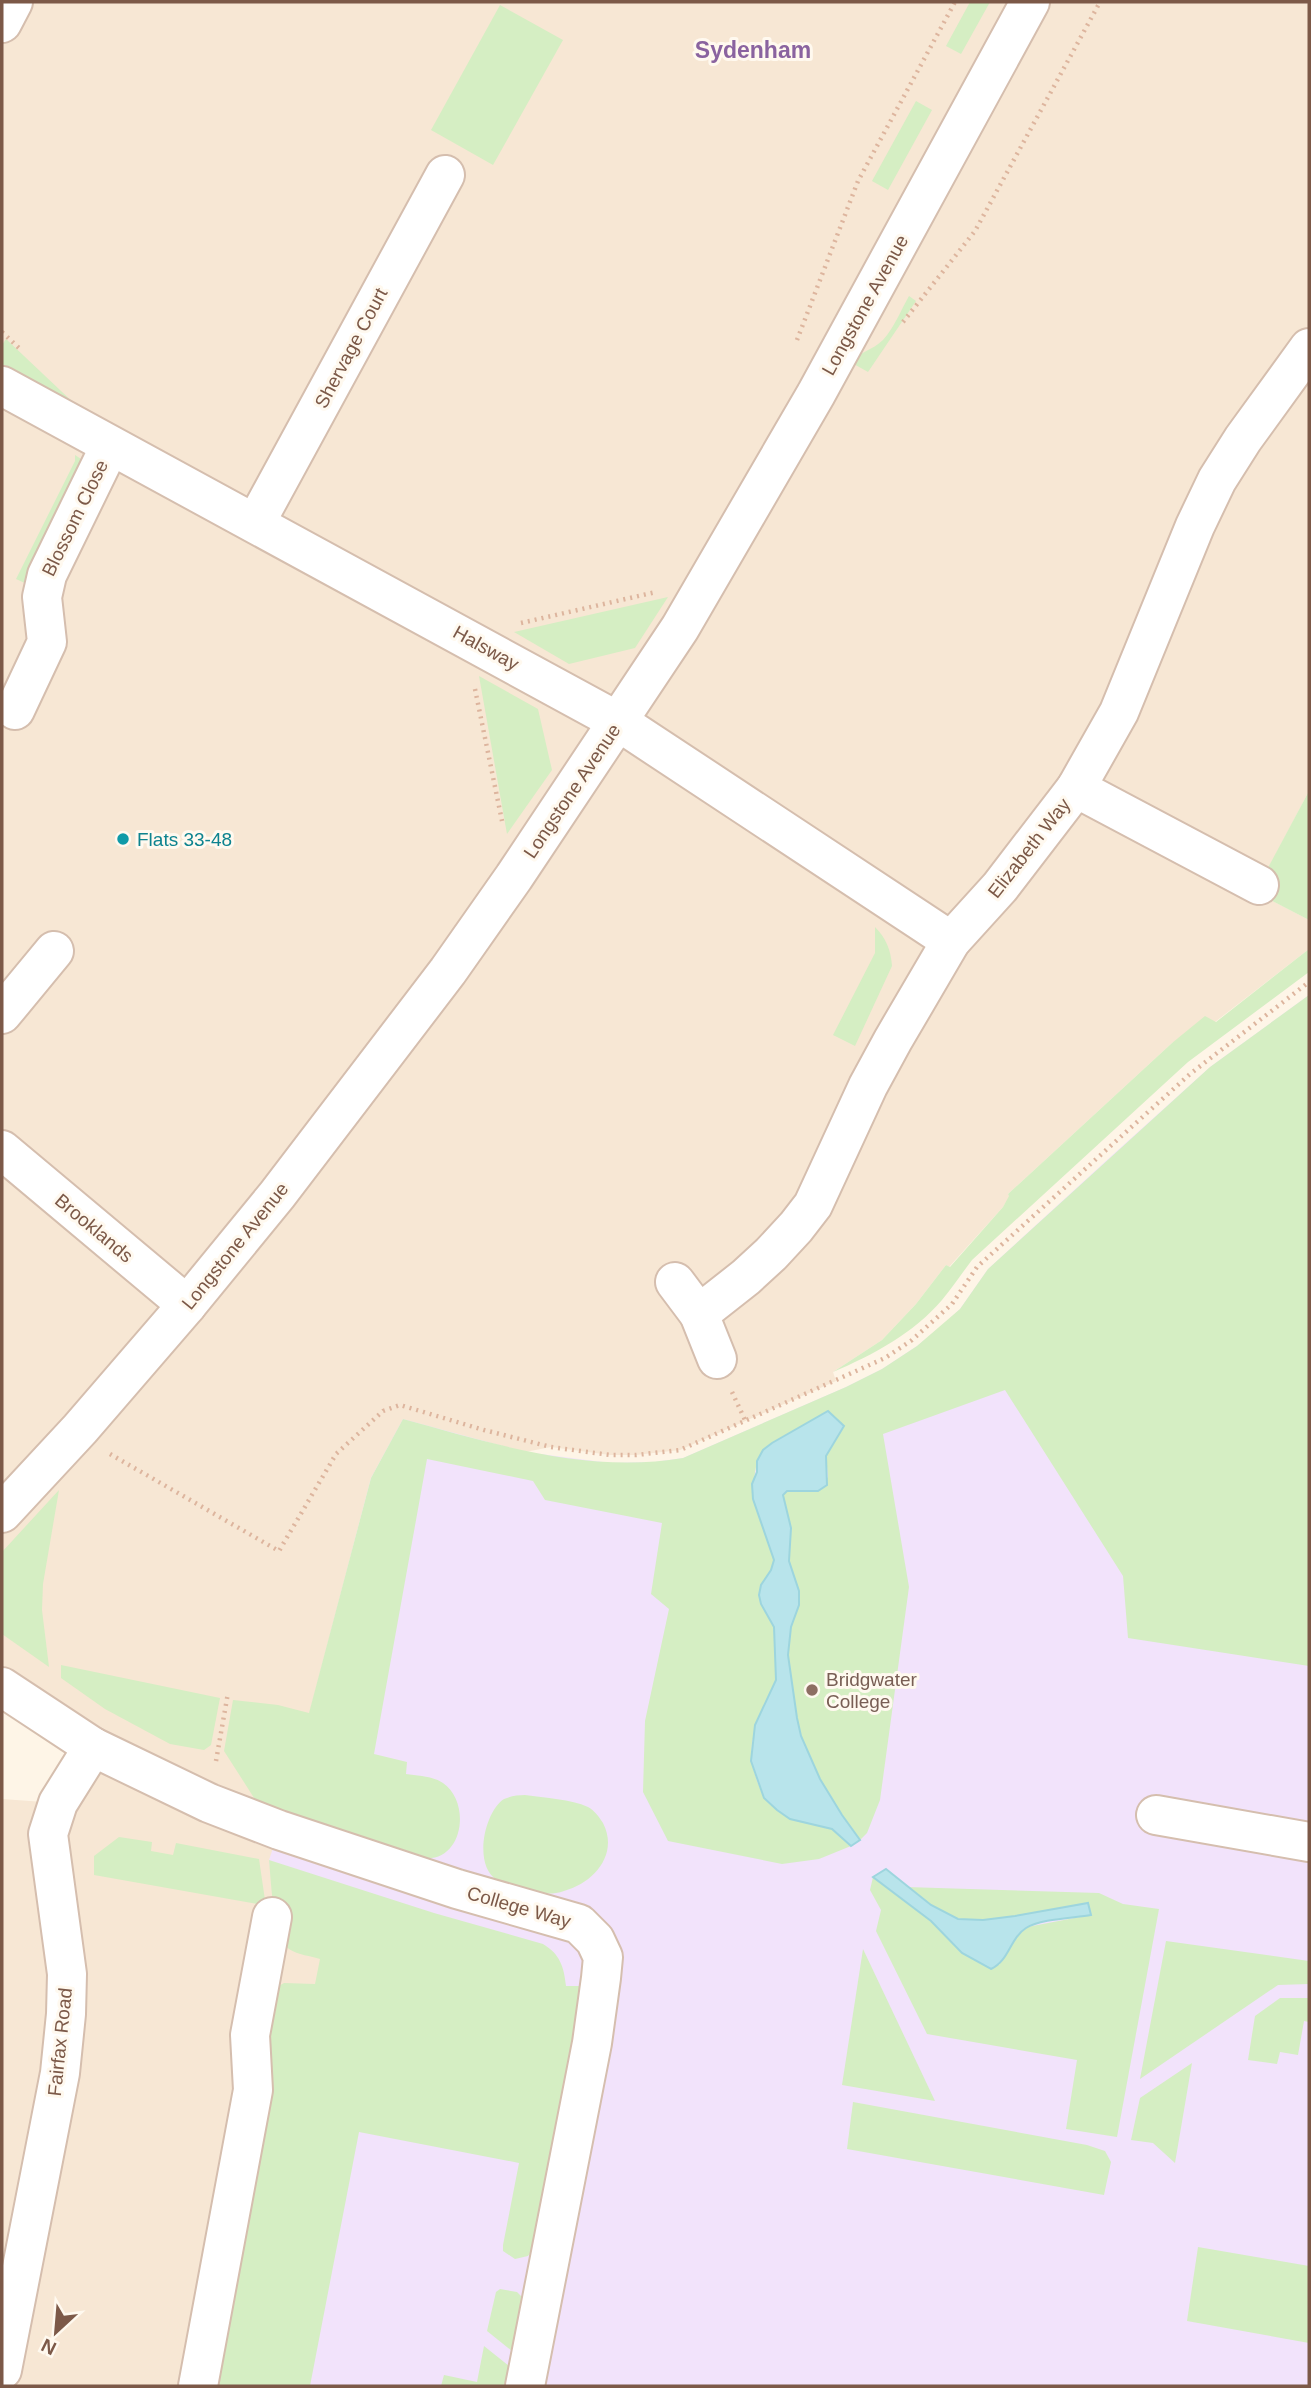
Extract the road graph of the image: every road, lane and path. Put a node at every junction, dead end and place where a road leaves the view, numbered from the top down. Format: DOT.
graph roads {
  1 [pos="13,2"];
  2 [pos="955,2"];
  3 [pos="1030,2"];
  4 [pos="2,23"];
  5 [pos="446,174"];
  6 [pos="793,350"];
  7 [pos="1303,369"];
  8 [pos="2,386"];
  9 [pos="110,446"];
  10 [pos="256,522"];
  11 [pos="708,581"];
  12 [pos="463,636"];
  13 [pos="15,710"];
  14 [pos="619,722"];
  15 [pos="1076,788"];
  16 [pos="514,877"];
  17 [pos="1259,885"];
  18 [pos="951,941"];
  19 [pos="54,951"];
  20 [pos="1309,982"];
  21 [pos="2,1014"];
  22 [pos="2,1150"];
  23 [pos="675,1282"];
  24 [pos="187,1305"];
  25 [pos="699,1314"];
  26 [pos="717,1359"];
  27 [pos="79,1429"];
  28 [pos="5,1509"];
  29 [pos="2,1687"];
  30 [pos="228,1693"];
  31 [pos="93,1746"];
  32 [pos="209,1803"];
  33 [pos="1156,1815"];
  34 [pos="1309,1842"];
  35 [pos="272,1917"];
  36 [pos="2,2370"];
  37 [pos="198,2386"];
  38 [pos="525,2386"];
  1 -- 4 [label="street"];
  2 -- 6 [label="path"];
  3 -- 11 [label="street, Longstone Avenue"];
  5 -- 10 [label="street, Shervage Court"];
  7 -- 15 [label="street, Elizabeth Way"];
  8 -- 9 [label="street, Halsway"];
  9 -- 10 [label="street, Halsway"];
  9 -- 13 [label="street, Blossom Close"];
  10 -- 12 [label="street, Halsway"];
  11 -- 12 [label="path"];
  11 -- 14 [label="street, Longstone Avenue"];
  12 -- 14 [label="street, Halsway"];
  12 -- 16 [label="path"];
  14 -- 16 [label="street, Longstone Avenue"];
  14 -- 18 [label="street, Halsway"];
  15 -- 17 [label="street"];
  15 -- 18 [label="street, Elizabeth Way"];
  16 -- 24 [label="street, Longstone Avenue"];
  18 -- 25 [label="street, Elizabeth Way"];
  19 -- 21 [label="street"];
  20 -- 27 [label="path"];
  22 -- 24 [label="street, Brooklands"];
  23 -- 25 [label="street"];
  24 -- 27 [label="street, Longstone Avenue"];
  25 -- 26 [label="street"];
  27 -- 28 [label="street, Longstone Avenue"];
  29 -- 31 [label="street"];
  30 -- 32 [label="path"];
  31 -- 32 [label="street, College Way"];
  31 -- 36 [label="street, Fairfax Road"];
  32 -- 38 [label="street, College Way"];
  33 -- 34 [label="street"];
  35 -- 37 [label="street"];
}
